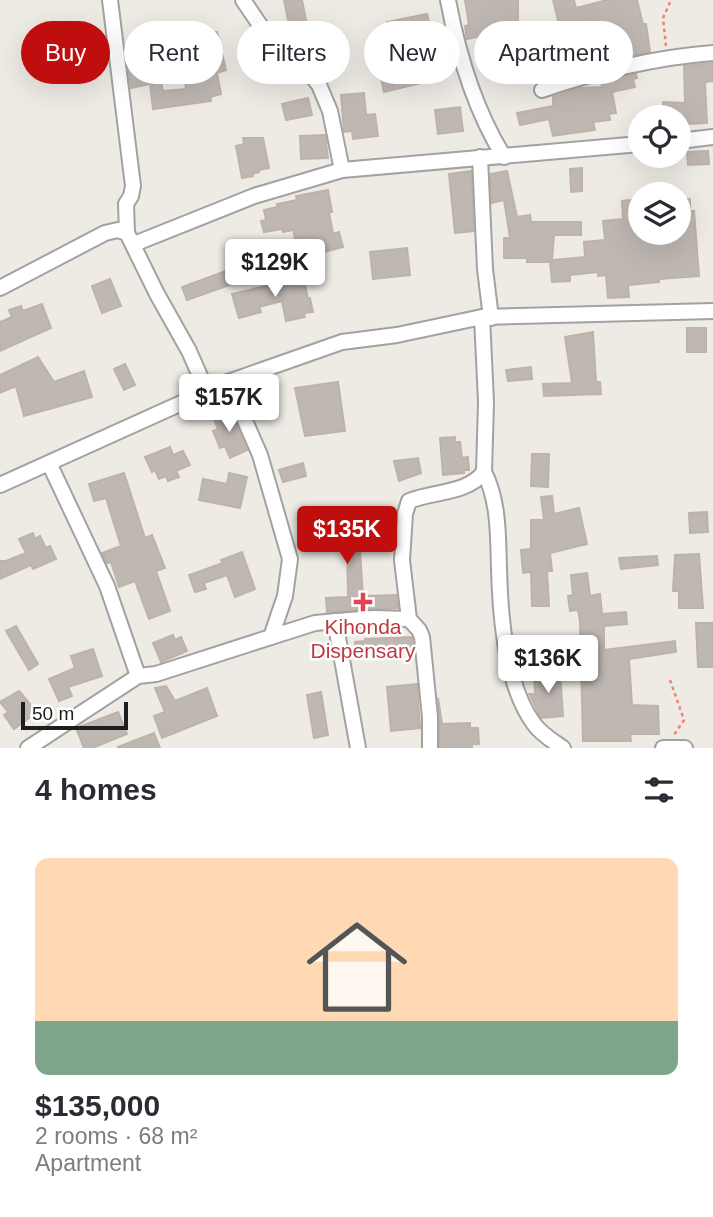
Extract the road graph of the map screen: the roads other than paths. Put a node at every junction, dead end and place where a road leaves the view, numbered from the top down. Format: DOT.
graph roads {
  1 [pos="110,0"];
  2 [pos="243,0"];
  3 [pos="448,0"];
  4 [pos="713,53"];
  5 [pos="542,90"];
  6 [pos="713,137"];
  7 [pos="691,140"];
  8 [pos="628,146"];
  9 [pos="480,157"];
  10 [pos="504,157"];
  11 [pos="342,170"];
  12 [pos="131,239"];
  13 [pos="0,288"];
  14 [pos="713,311"];
  15 [pos="487,317"];
  16 [pos="228,382"];
  17 [pos="207,392"];
  18 [pos="49,463"];
  19 [pos="484,472"];
  20 [pos="0,485"];
  21 [pos="409,619"];
  22 [pos="335,621"];
  23 [pos="271,637"];
  24 [pos="138,676"];
  25 [pos="28,748"];
  26 [pos="358,748"];
  27 [pos="430,748"];
  28 [pos="563,748"];
  29 [pos="665,748"];
  30 [pos="685,748"];
  1 -- 12 [label="street"];
  2 -- 11 [label="street"];
  3 -- 10 [label="street"];
  4 -- 5 [label="street"];
  6 -- 7 [label="street"];
  8 -- 10 [label="street"];
  9 -- 10 [label="street"];
  9 -- 11 [label="street"];
  9 -- 15 [label="street"];
  11 -- 12 [label="street"];
  12 -- 13 [label="street"];
  12 -- 17 [label="street"];
  14 -- 15 [label="street"];
  15 -- 16 [label="street"];
  15 -- 19 [label="street"];
  16 -- 17 [label="street"];
  16 -- 23 [label="street"];
  17 -- 18 [label="street"];
  18 -- 20 [label="street"];
  18 -- 24 [label="street"];
  19 -- 21 [label="street"];
  19 -- 28 [label="street"];
  21 -- 22 [label="street"];
  21 -- 27 [label="street"];
  22 -- 23 [label="street"];
  22 -- 26 [label="street"];
  23 -- 24 [label="street"];
  24 -- 25 [label="street"];
  29 -- 30 [label="street"];
}
